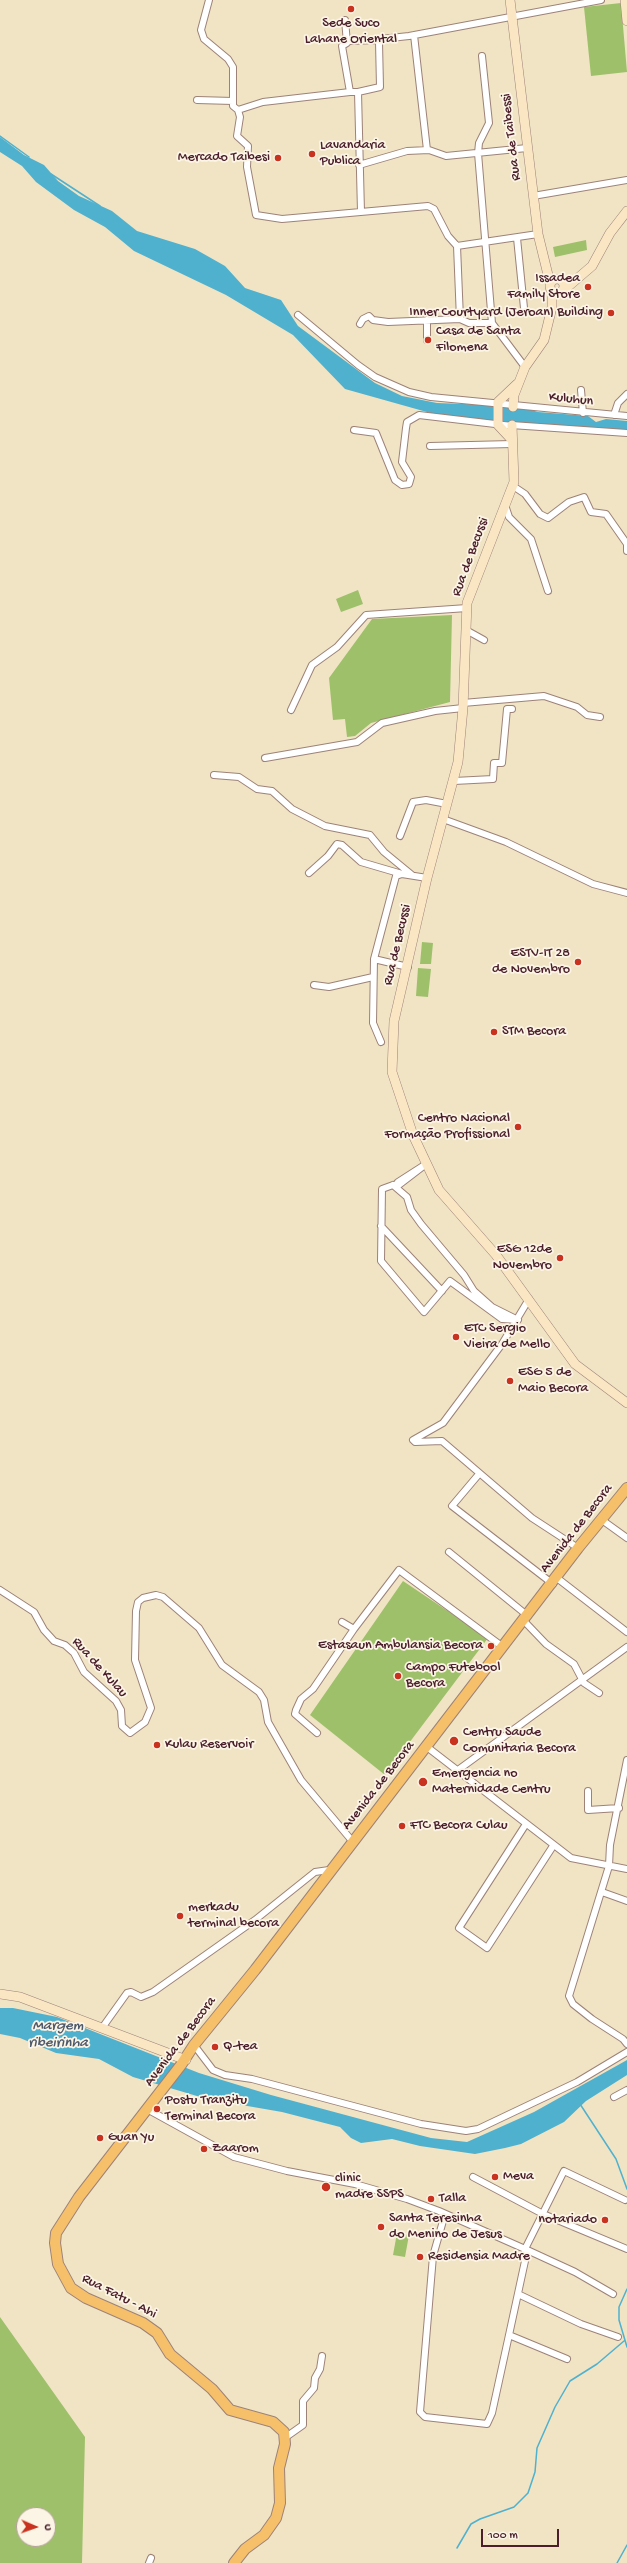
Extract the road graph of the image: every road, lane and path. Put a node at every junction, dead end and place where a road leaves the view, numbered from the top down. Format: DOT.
graph roads {
  1 [pos="209,0"];
  2 [pos="510,0"];
  3 [pos="601,0"];
  4 [pos="624,0"];
  5 [pos="512,16"];
  6 [pos="345,20"];
  7 [pos="627,21"];
  8 [pos="414,35"];
  9 [pos="379,40"];
  10 [pos="346,41"];
  11 [pos="482,56"];
  12 [pos="350,92"];
  13 [pos="358,92"];
  14 [pos="197,100"];
  15 [pos="232,101"];
  16 [pos="238,110"];
  17 [pos="528,148"];
  18 [pos="427,150"];
  19 [pos="478,153"];
  20 [pos="359,165"];
  21 [pos="627,180"];
  22 [pos="533,196"];
  23 [pos="361,212"];
  24 [pos="627,212"];
  25 [pos="538,234"];
  26 [pos="517,238"];
  27 [pos="485,241"];
  28 [pos="457,246"];
  29 [pos="557,286"];
  30 [pos="524,308"];
  31 [pos="298,315"];
  32 [pos="460,319"];
  33 [pos="427,320"];
  34 [pos="492,323"];
  35 [pos="360,324"];
  36 [pos="427,340"];
  37 [pos="525,368"];
  38 [pos="519,382"];
  39 [pos="581,390"];
  40 [pos="627,394"];
  41 [pos="498,403"];
  42 [pos="513,405"];
  43 [pos="583,413"];
  44 [pos="614,415"];
  45 [pos="627,416"];
  46 [pos="498,424"];
  47 [pos="512,425"];
  48 [pos="354,430"];
  49 [pos="627,433"];
  50 [pos="512,442"];
  51 [pos="430,446"];
  52 [pos="513,486"];
  53 [pos="505,505"];
  54 [pos="627,551"];
  55 [pos="548,591"];
  56 [pos="467,608"];
  57 [pos="466,630"];
  58 [pos="484,640"];
  59 [pos="463,705"];
  60 [pos="512,709"];
  61 [pos="291,710"];
  62 [pos="600,717"];
  63 [pos="265,758"];
  64 [pos="214,775"];
  65 [pos="454,781"];
  66 [pos="447,804"];
  67 [pos="443,819"];
  68 [pos="400,836"];
  69 [pos="309,873"];
  70 [pos="402,874"];
  71 [pos="412,875"];
  72 [pos="427,878"];
  73 [pos="627,893"];
  74 [pos="374,959"];
  75 [pos="408,967"];
  76 [pos="373,977"];
  77 [pos="314,985"];
  78 [pos="381,1042"];
  79 [pos="396,1187"];
  80 [pos="381,1226"];
  81 [pos="442,1291"];
  82 [pos="529,1299"];
  83 [pos="518,1320"];
  84 [pos="627,1403"];
  85 [pos="479,1474"];
  86 [pos="627,1488"];
  87 [pos="602,1520"];
  88 [pos="627,1538"];
  89 [pos="578,1548"];
  90 [pos="449,1552"];
  91 [pos="555,1581"];
  92 [pos="0,1590"];
  93 [pos="526,1618"];
  94 [pos="342,1622"];
  95 [pos="354,1629"];
  96 [pos="627,1632"];
  97 [pos="503,1647"];
  98 [pos="627,1647"];
  99 [pos="582,1679"];
  100 [pos="600,1693"];
  101 [pos="317,1733"];
  102 [pos="427,1747"];
  103 [pos="627,1764"];
  104 [pos="458,1770"];
  105 [pos="588,1791"];
  106 [pos="619,1808"];
  107 [pos="526,1824"];
  108 [pos="353,1842"];
  109 [pos="553,1846"];
  110 [pos="609,1866"];
  111 [pos="627,1869"];
  112 [pos="329,1870"];
  113 [pos="602,1892"];
  114 [pos="627,1901"];
  115 [pos="0,1994"];
  116 [pos="102,2028"];
  117 [pos="627,2044"];
  118 [pos="194,2045"];
  119 [pos="627,2052"];
  120 [pos="184,2062"];
  121 [pos="627,2090"];
  122 [pos="614,2097"];
  123 [pos="150,2105"];
  124 [pos="473,2177"];
  125 [pos="625,2200"];
  126 [pos="445,2214"];
  127 [pos="543,2214"];
  128 [pos="525,2249"];
  129 [pos="627,2249"];
  130 [pos="518,2294"];
  131 [pos="613,2294"];
  132 [pos="509,2335"];
  133 [pos="618,2337"];
  134 [pos="322,2356"];
  135 [pos="567,2359"];
  136 [pos="286,2437"];
  137 [pos="234,2563"];
  1 -- 15 [label="street"];
  2 -- 5 [label="street, Rua de Taibessi"];
  3 -- 5 [label="street"];
  4 -- 7 [label="street"];
  5 -- 8 [label="street"];
  5 -- 17 [label="street, Rua de Taibessi"];
  6 -- 10 [label="street"];
  8 -- 9 [label="street"];
  8 -- 18 [label="street"];
  9 -- 10 [label="street"];
  9 -- 13 [label="street"];
  10 -- 12 [label="street"];
  11 -- 19 [label="street"];
  12 -- 13 [label="street"];
  12 -- 16 [label="street"];
  13 -- 20 [label="street"];
  14 -- 15 [label="street"];
  15 -- 16 [label="street"];
  16 -- 23 [label="street"];
  17 -- 19 [label="street"];
  17 -- 22 [label="street, Rua de Taibessi"];
  18 -- 19 [label="street"];
  18 -- 20 [label="street"];
  19 -- 27 [label="street"];
  20 -- 23 [label="street"];
  21 -- 22 [label="street"];
  22 -- 25 [label="street, Rua de Taibessi"];
  23 -- 28 [label="street"];
  24 -- 29 [label="street"];
  25 -- 26 [label="street"];
  25 -- 29 [label="street, Rua de Taibessi"];
  26 -- 27 [label="street"];
  26 -- 30 [label="street"];
  27 -- 28 [label="street"];
  27 -- 34 [label="street"];
  28 -- 32 [label="street"];
  29 -- 37 [label="street, Rua de Taibessi"];
  31 -- 41 [label="street, Kuluhun"];
  32 -- 33 [label="street"];
  32 -- 34 [label="street"];
  33 -- 35 [label="street"];
  33 -- 36 [label="street"];
  34 -- 37 [label="street"];
  37 -- 38 [label="street, Rua de Taibessi"];
  38 -- 41 [label="street"];
  38 -- 42 [label="street, Rua de Taibessi"];
  39 -- 43 [label="street"];
  40 -- 44 [label="street"];
  41 -- 42 [label="street, Kuluhun"];
  41 -- 46 [label="street"];
  42 -- 43 [label="street, Kuluhun"];
  43 -- 44 [label="street, Kuluhun"];
  44 -- 45 [label="street, Kuluhun"];
  46 -- 47 [label="street"];
  46 -- 48 [label="street"];
  46 -- 50 [label="street"];
  47 -- 49 [label="street"];
  47 -- 50 [label="street, Rua de Becussi"];
  50 -- 51 [label="street"];
  50 -- 52 [label="street, Rua de Becussi"];
  52 -- 53 [label="street, Rua de Becussi"];
  52 -- 54 [label="street"];
  53 -- 55 [label="street"];
  53 -- 56 [label="street, Rua de Becussi"];
  56 -- 57 [label="street, Rua de Becussi"];
  56 -- 61 [label="street"];
  57 -- 58 [label="street"];
  57 -- 59 [label="street, Rua de Becussi"];
  59 -- 62 [label="street"];
  59 -- 63 [label="street"];
  59 -- 65 [label="street, Rua de Becussi"];
  60 -- 65 [label="street"];
  64 -- 71 [label="street"];
  65 -- 66 [label="street, Rua de Becussi"];
  66 -- 67 [label="street, Rua de Becussi"];
  66 -- 68 [label="street"];
  67 -- 72 [label="street, Rua de Becussi"];
  67 -- 73 [label="street"];
  69 -- 70 [label="street"];
  70 -- 71 [label="street"];
  70 -- 74 [label="street"];
  71 -- 72 [label="street"];
  72 -- 75 [label="street, Rua de Becussi"];
  74 -- 75 [label="street"];
  74 -- 76 [label="street"];
  75 -- 82 [label="street, Rua de Becussi"];
  76 -- 77 [label="street"];
  76 -- 78 [label="street"];
  79 -- 79 [label="street"];
  79 -- 80 [label="street"];
  79 -- 83 [label="street"];
  80 -- 81 [label="street"];
  80 -- 81 [label="street"];
  81 -- 83 [label="street"];
  82 -- 83 [label="street"];
  82 -- 84 [label="street, Rua de Becussi"];
  83 -- 85 [label="street"];
  85 -- 89 [label="street"];
  85 -- 91 [label="street"];
  86 -- 87 [label="main road, Avenida de Becora"];
  87 -- 88 [label="street"];
  87 -- 89 [label="main road, Avenida de Becora"];
  89 -- 91 [label="main road, Avenida de Becora"];
  90 -- 93 [label="street"];
  91 -- 93 [label="main road, Avenida de Becora"];
  91 -- 96 [label="street"];
  92 -- 108 [label="street, Rua de Kulau"];
  93 -- 97 [label="main road, Avenida de Becora"];
  93 -- 99 [label="street"];
  94 -- 95 [label="street"];
  95 -- 97 [label="street"];
  95 -- 101 [label="street"];
  97 -- 102 [label="main road, Avenida de Becora"];
  98 -- 99 [label="street"];
  99 -- 100 [label="street"];
  99 -- 104 [label="street"];
  102 -- 104 [label="street"];
  102 -- 108 [label="main road, Avenida de Becora"];
  103 -- 106 [label="street"];
  104 -- 107 [label="street"];
  105 -- 106 [label="street"];
  106 -- 110 [label="street"];
  107 -- 109 [label="street"];
  107 -- 109 [label="street"];
  108 -- 112 [label="main road, Avenida de Becora"];
  109 -- 110 [label="street"];
  110 -- 111 [label="street"];
  110 -- 113 [label="street"];
  112 -- 116 [label="street"];
  112 -- 118 [label="main road, Avenida de Becora"];
  113 -- 114 [label="street"];
  113 -- 117 [label="street"];
  115 -- 116 [label="street"];
  116 -- 120 [label="street"];
  118 -- 119 [label="street"];
  118 -- 120 [label="main road, Avenida de Becora"];
  120 -- 123 [label="main road, Avenida de Becora"];
  121 -- 122 [label="street"];
  123 -- 126 [label="street"];
  123 -- 136 [label="main road, Rua Fatu - Ahi"];
  124 -- 127 [label="street"];
  125 -- 127 [label="street"];
  126 -- 128 [label="street"];
  126 -- 132 [label="street"];
  127 -- 128 [label="street"];
  127 -- 129 [label="street"];
  128 -- 130 [label="street"];
  128 -- 131 [label="street"];
  130 -- 132 [label="street"];
  130 -- 133 [label="street"];
  132 -- 135 [label="street"];
  134 -- 136 [label="street"];
  136 -- 137 [label="main road"];
}
